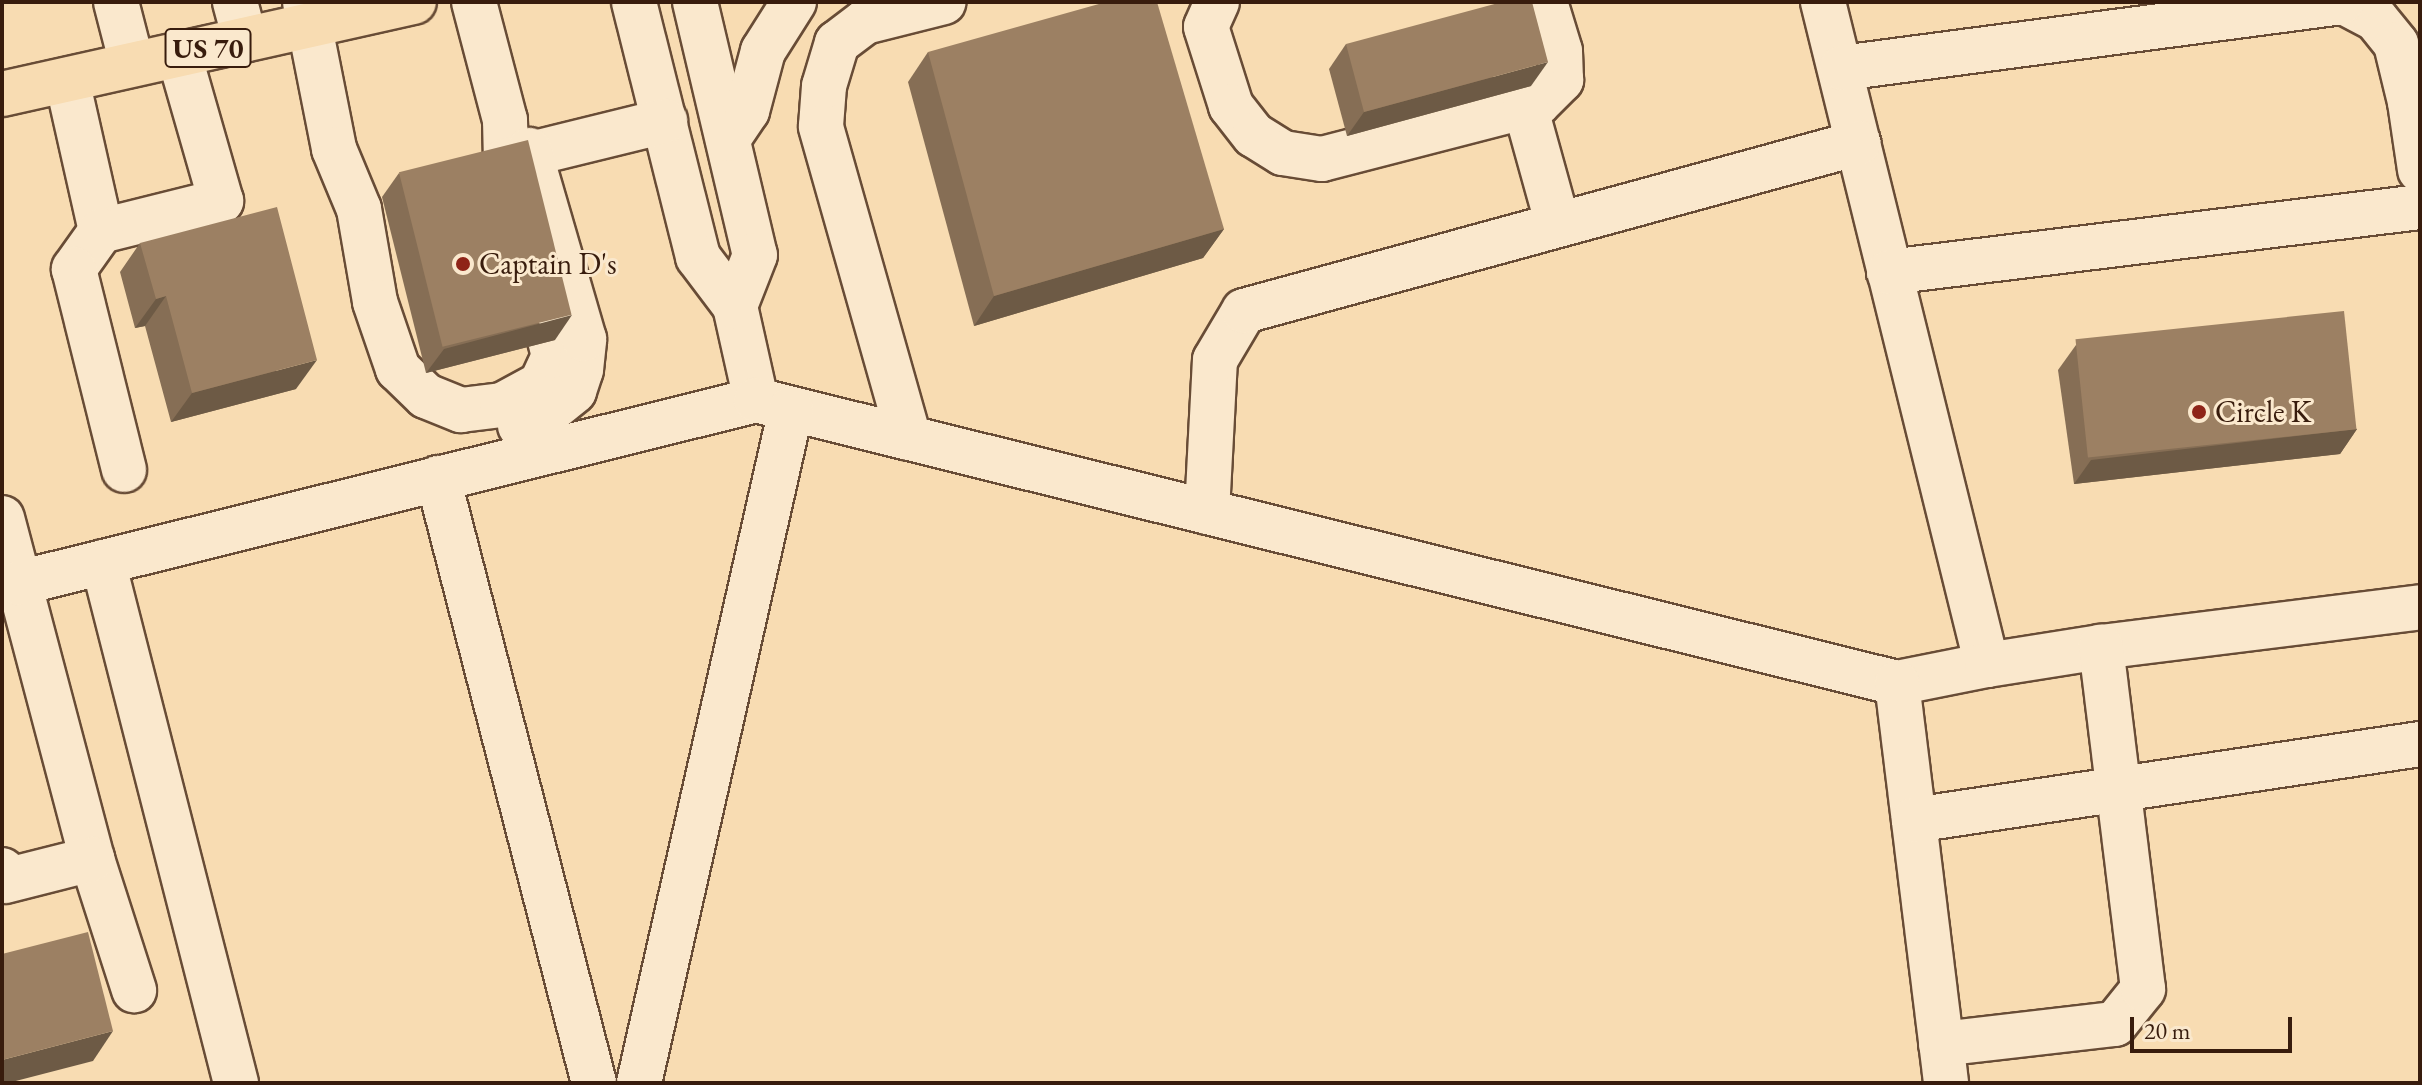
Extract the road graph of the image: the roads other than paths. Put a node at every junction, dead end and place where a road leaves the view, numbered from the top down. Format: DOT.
graph roads {
  1 [pos="116,2"];
  2 [pos="414,2"];
  3 [pos="474,2"];
  4 [pos="634,2"];
  5 [pos="695,2"];
  6 [pos="794,2"];
  7 [pos="1545,2"];
  8 [pos="1823,2"];
  9 [pos="2343,2"];
  10 [pos="936,3"];
  11 [pos="308,14"];
  12 [pos="1211,14"];
  13 [pos="240,21"];
  14 [pos="179,55"];
  15 [pos="132,64"];
  16 [pos="1842,68"];
  17 [pos="67,80"];
  18 [pos="2,94"];
  19 [pos="1525,106"];
  20 [pos="665,121"];
  21 [pos="728,139"];
  22 [pos="1858,143"];
  23 [pos="514,144"];
  24 [pos="2420,170"];
  25 [pos="2420,207"];
  26 [pos="1558,225"];
  27 [pos="101,231"];
  28 [pos="1889,272"];
  29 [pos="735,306"];
  30 [pos="774,405"];
  31 [pos="909,438"];
  32 [pos="124,470"];
  33 [pos="438,478"];
  34 [pos="1207,512"];
  35 [pos="2,518"];
  36 [pos="103,562"];
  37 [pos="19,583"];
  38 [pos="2420,607"];
  39 [pos="2101,647"];
  40 [pos="1987,665"];
  41 [pos="1897,683"];
  42 [pos="2420,744"];
  43 [pos="2119,789"];
  44 [pos="1914,820"];
  45 [pos="92,859"];
  46 [pos="2,870"];
  47 [pos="134,990"];
  48 [pos="1943,1063"];
  49 [pos="236,1083"];
  50 [pos="594,1083"];
  51 [pos="639,1083"];
  1 -- 15 [label="lane"];
  2 -- 11 [label="main road, US 70"];
  3 -- 23 [label="lane"];
  4 -- 20 [label="lane"];
  5 -- 21 [label="lane"];
  6 -- 21 [label="lane"];
  7 -- 19 [label="lane"];
  8 -- 16 [label="lane"];
  9 -- 16 [label="lane"];
  9 -- 24 [label="lane"];
  10 -- 31 [label="lane"];
  11 -- 13 [label="main road, US 70"];
  11 -- 23 [label="lane"];
  12 -- 19 [label="lane"];
  13 -- 14 [label="main road, US 70"];
  14 -- 15 [label="main road, US 70"];
  14 -- 27 [label="lane"];
  15 -- 17 [label="main road, US 70"];
  16 -- 22 [label="lane"];
  17 -- 18 [label="main road, US 70"];
  17 -- 27 [label="lane"];
  19 -- 26 [label="lane"];
  20 -- 23 [label="lane"];
  20 -- 29 [label="lane"];
  21 -- 29 [label="lane"];
  22 -- 26 [label="lane"];
  22 -- 28 [label="lane"];
  25 -- 28 [label="lane"];
  26 -- 34 [label="lane"];
  27 -- 32 [label="lane"];
  28 -- 40 [label="lane"];
  29 -- 30 [label="lane"];
  30 -- 31 [label="lane"];
  30 -- 33 [label="lane"];
  30 -- 51 [label="lane"];
  31 -- 34 [label="lane"];
  33 -- 36 [label="lane"];
  33 -- 50 [label="lane"];
  34 -- 41 [label="lane"];
  35 -- 37 [label="lane"];
  36 -- 37 [label="lane"];
  36 -- 49 [label="lane"];
  37 -- 45 [label="lane"];
  38 -- 39 [label="lane"];
  39 -- 40 [label="lane"];
  39 -- 43 [label="lane"];
  40 -- 41 [label="lane"];
  41 -- 44 [label="lane"];
  42 -- 43 [label="lane"];
  43 -- 44 [label="lane"];
  43 -- 48 [label="lane"];
  44 -- 48 [label="lane"];
  45 -- 46 [label="lane"];
  45 -- 47 [label="lane"];
}
